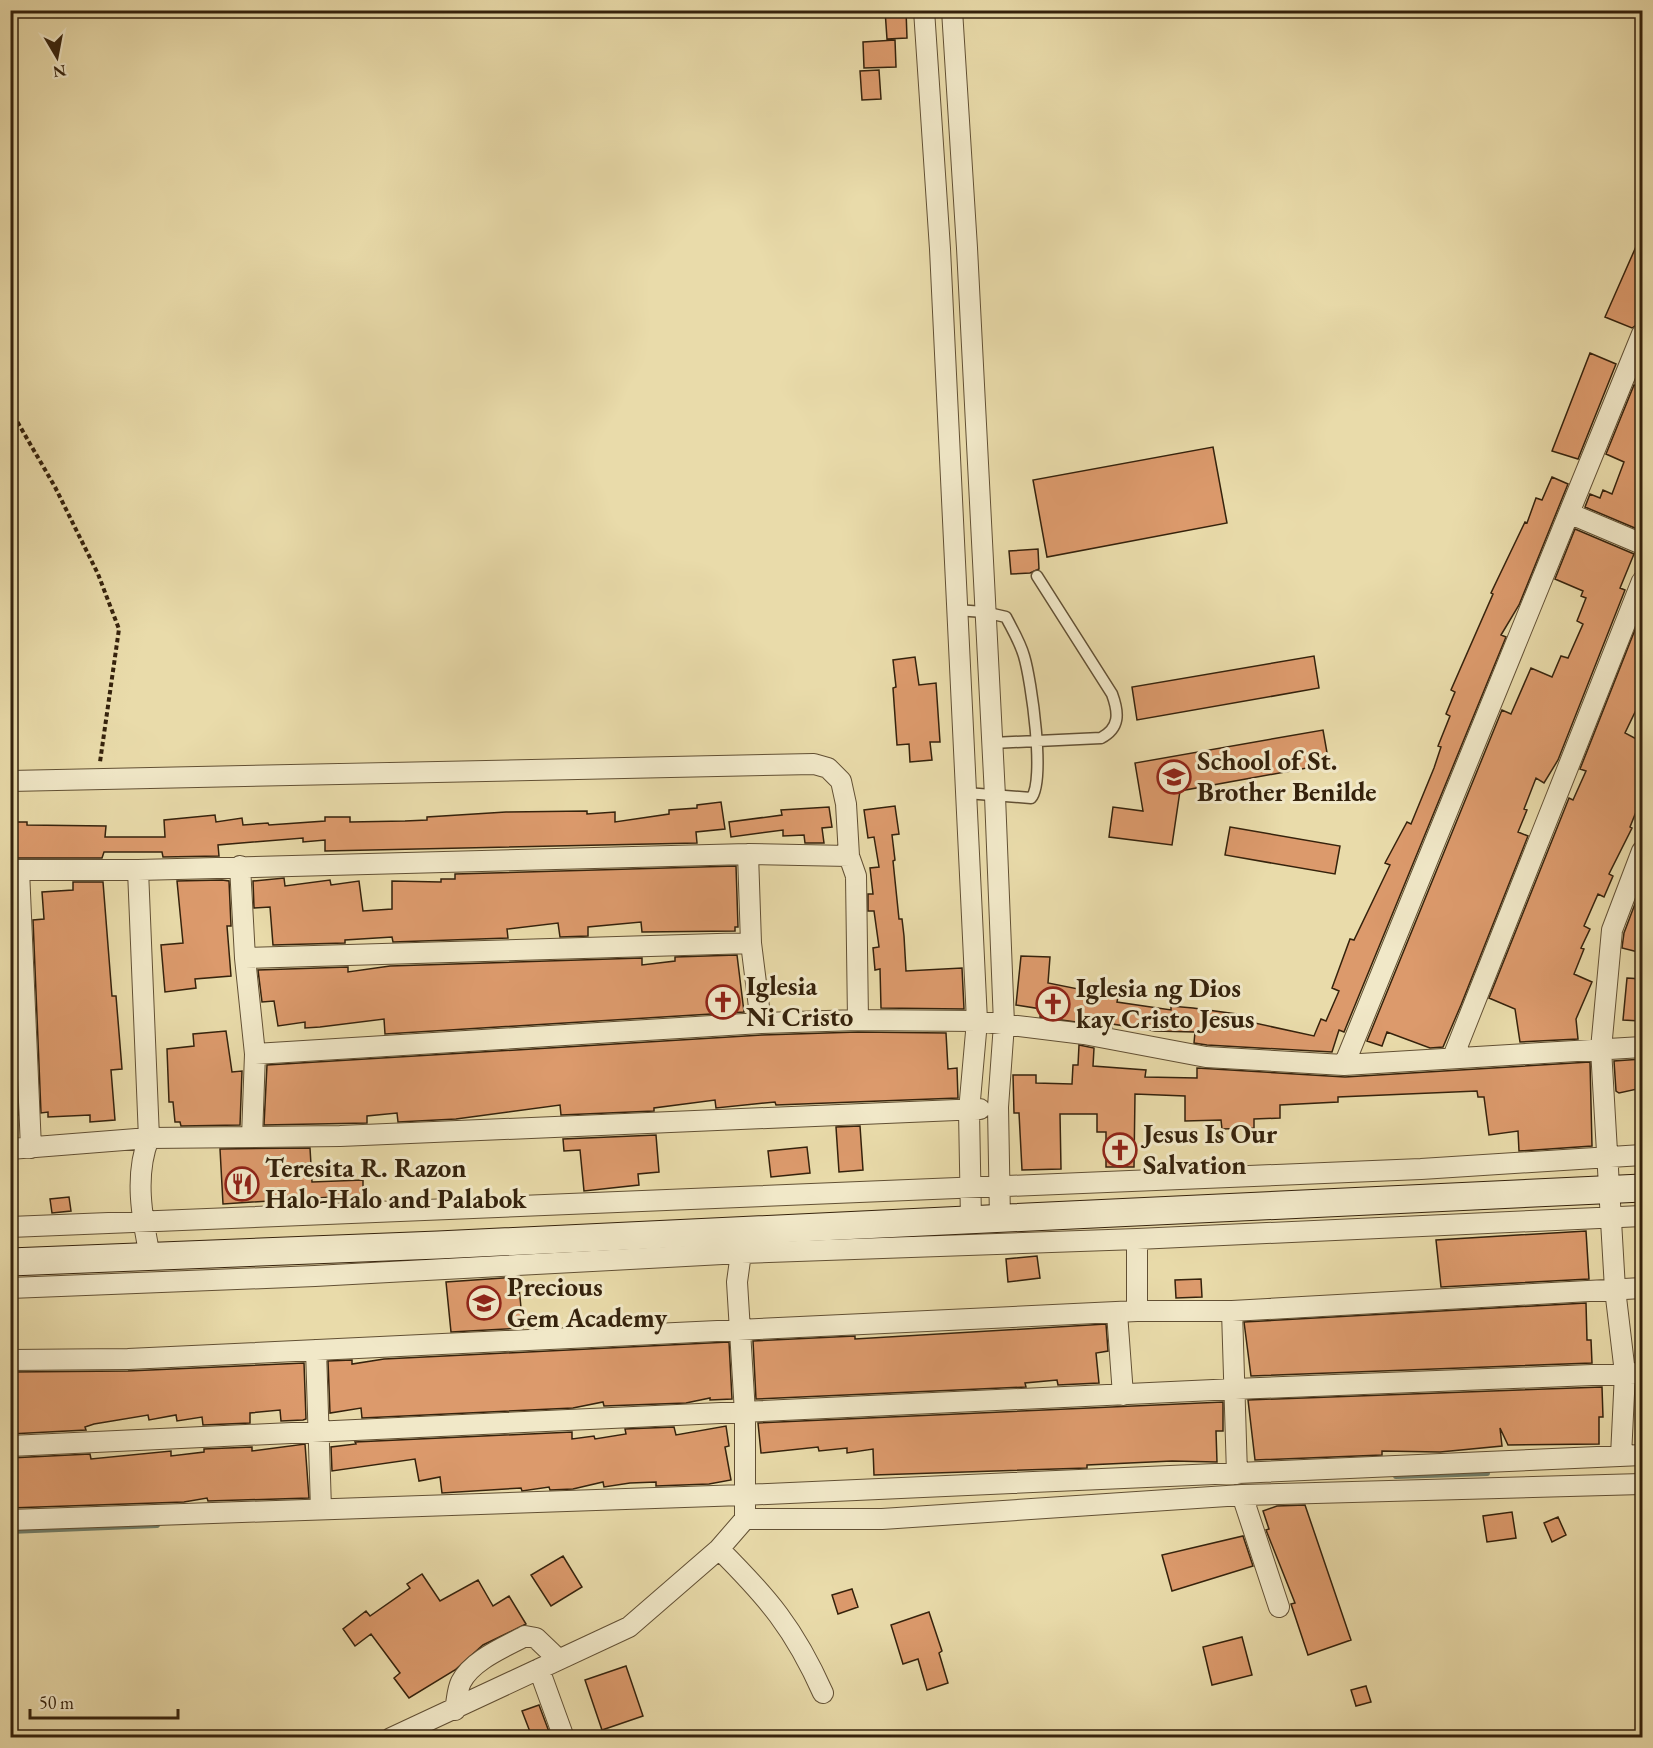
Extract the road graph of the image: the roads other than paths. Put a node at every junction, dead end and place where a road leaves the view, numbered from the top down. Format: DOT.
graph roads {
  1 [pos="924,10"];
  2 [pos="952,10"];
  3 [pos="967,248"];
  4 [pos="940,249"];
  5 [pos="1642,333"];
  6 [pos="1571,514"];
  7 [pos="1642,544"];
  8 [pos="1037,576"];
  9 [pos="1642,581"];
  10 [pos="956,610"];
  11 [pos="984,612"];
  12 [pos="1036,741"];
  13 [pos="992,743"];
  14 [pos="10,781"];
  15 [pos="966,793"];
  16 [pos="995,796"];
  17 [pos="1642,851"];
  18 [pos="748,854"];
  19 [pos="849,856"];
  20 [pos="240,866"];
  21 [pos="15,870"];
  22 [pos="138,870"];
  23 [pos="751,943"];
  24 [pos="245,958"];
  25 [pos="858,1020"];
  26 [pos="978,1021"];
  27 [pos="761,1023"];
  28 [pos="1004,1024"];
  29 [pos="1642,1047"];
  30 [pos="1601,1049"];
  31 [pos="255,1054"];
  32 [pos="1453,1057"];
  33 [pos="1344,1065"];
  34 [pos="998,1107"];
  35 [pos="969,1111"];
  36 [pos="252,1137"];
  37 [pos="149,1138"];
  38 [pos="31,1148"];
  39 [pos="10,1149"];
  40 [pos="1642,1155"];
  41 [pos="1607,1156"];
  42 [pos="999,1184"];
  43 [pos="970,1186"];
  44 [pos="1642,1188"];
  45 [pos="1610,1190"];
  46 [pos="1642,1216"];
  47 [pos="1610,1217"];
  48 [pos="1000,1219"];
  49 [pos="971,1220"];
  50 [pos="143,1222"];
  51 [pos="10,1227"];
  52 [pos="1137,1239"];
  53 [pos="741,1253"];
  54 [pos="150,1256"];
  55 [pos="10,1262"];
  56 [pos="10,1288"];
  57 [pos="1642,1288"];
  58 [pos="1615,1289"];
  59 [pos="1232,1311"];
  60 [pos="1127,1312"];
  61 [pos="740,1331"];
  62 [pos="316,1350"];
  63 [pos="10,1360"];
  64 [pos="1634,1373"];
  65 [pos="1235,1389"];
  66 [pos="1123,1395"];
  67 [pos="745,1413"];
  68 [pos="318,1432"];
  69 [pos="10,1446"];
  70 [pos="1642,1455"];
  71 [pos="1621,1456"];
  72 [pos="1237,1473"];
  73 [pos="1642,1484"];
  74 [pos="743,1495"];
  75 [pos="1242,1495"];
  76 [pos="321,1509"];
  77 [pos="745,1519"];
  78 [pos="10,1520"];
  79 [pos="719,1549"];
  80 [pos="1279,1607"];
  81 [pos="558,1659"];
  82 [pos="539,1669"];
  83 [pos="823,1693"];
  84 [pos="455,1710"];
  85 [pos="392,1737"];
  86 [pos="564,1737"];
  1 -- 4 [label="street"];
  2 -- 3 [label="street"];
  3 -- 4 [label="street"];
  3 -- 11 [label="street"];
  4 -- 10 [label="street"];
  5 -- 6 [label="street"];
  6 -- 7 [label="street"];
  6 -- 33 [label="street"];
  8 -- 12 [label="lane"];
  9 -- 32 [label="street"];
  10 -- 11 [label="lane"];
  10 -- 15 [label="street"];
  11 -- 12 [label="lane"];
  11 -- 13 [label="street"];
  12 -- 13 [label="lane"];
  12 -- 16 [label="lane"];
  13 -- 16 [label="street"];
  14 -- 19 [label="street"];
  15 -- 16 [label="lane"];
  15 -- 26 [label="street"];
  16 -- 28 [label="street"];
  17 -- 30 [label="street"];
  18 -- 19 [label="street"];
  18 -- 20 [label="street"];
  18 -- 23 [label="street"];
  19 -- 25 [label="street"];
  20 -- 22 [label="street"];
  20 -- 24 [label="street"];
  21 -- 22 [label="street"];
  21 -- 38 [label="street"];
  22 -- 37 [label="street"];
  23 -- 24 [label="street"];
  23 -- 27 [label="street"];
  24 -- 31 [label="street"];
  25 -- 26 [label="street"];
  25 -- 27 [label="street"];
  26 -- 28 [label="street"];
  26 -- 35 [label="street"];
  27 -- 31 [label="street"];
  28 -- 33 [label="street"];
  28 -- 34 [label="street"];
  29 -- 30 [label="street"];
  30 -- 32 [label="street"];
  30 -- 41 [label="street"];
  31 -- 36 [label="street"];
  32 -- 33 [label="street"];
  34 -- 35 [label="street"];
  34 -- 42 [label="street"];
  35 -- 36 [label="street"];
  35 -- 43 [label="street"];
  36 -- 37 [label="street"];
  37 -- 38 [label="street"];
  37 -- 50 [label="street"];
  38 -- 39 [label="street"];
  40 -- 41 [label="street"];
  41 -- 42 [label="street"];
  41 -- 45 [label="street"];
  42 -- 43 [label="street"];
  42 -- 48 [label="street"];
  43 -- 49 [label="street"];
  43 -- 50 [label="street"];
  44 -- 45 [label="street"];
  45 -- 47 [label="street"];
  45 -- 48 [label="street"];
  46 -- 47 [label="street"];
  47 -- 52 [label="street"];
  47 -- 58 [label="street"];
  48 -- 49 [label="street"];
  49 -- 54 [label="street"];
  50 -- 51 [label="street"];
  50 -- 54 [label="street"];
  52 -- 53 [label="street"];
  52 -- 60 [label="street"];
  53 -- 56 [label="street"];
  53 -- 61 [label="street"];
  54 -- 55 [label="street"];
  57 -- 58 [label="street"];
  58 -- 59 [label="street"];
  58 -- 64 [label="street"];
  59 -- 60 [label="street"];
  59 -- 65 [label="street"];
  60 -- 61 [label="street"];
  60 -- 66 [label="street"];
  61 -- 62 [label="street"];
  61 -- 67 [label="street"];
  62 -- 63 [label="street"];
  62 -- 68 [label="street"];
  64 -- 65 [label="street"];
  64 -- 71 [label="street"];
  65 -- 66 [label="street"];
  65 -- 72 [label="street"];
  66 -- 67 [label="street"];
  67 -- 68 [label="street"];
  67 -- 74 [label="street"];
  68 -- 69 [label="street"];
  68 -- 76 [label="street"];
  70 -- 71 [label="street"];
  71 -- 72 [label="street"];
  72 -- 74 [label="street"];
  73 -- 75 [label="street"];
  74 -- 76 [label="street"];
  74 -- 77 [label="street"];
  75 -- 77 [label="street"];
  75 -- 80 [label="street"];
  76 -- 78 [label="street"];
  77 -- 79 [label="street"];
  79 -- 81 [label="street"];
  79 -- 83 [label="street"];
  81 -- 82 [label="street"];
  81 -- 84 [label="street"];
  82 -- 84 [label="street"];
  82 -- 86 [label="street"];
  84 -- 85 [label="street"];
}
